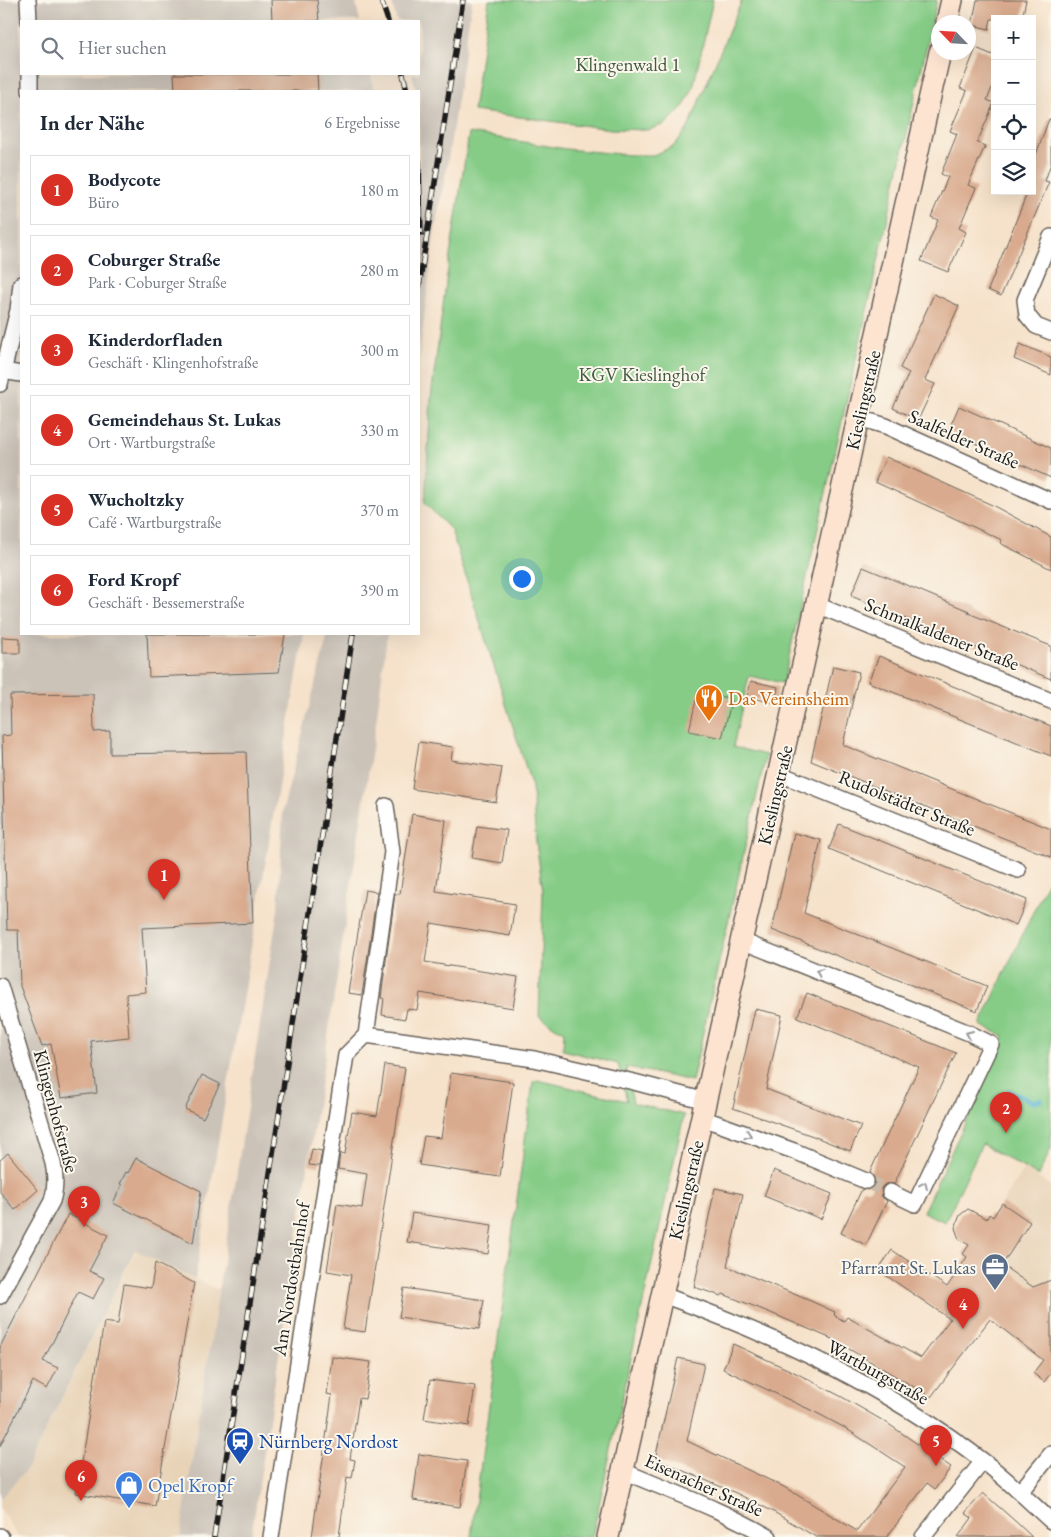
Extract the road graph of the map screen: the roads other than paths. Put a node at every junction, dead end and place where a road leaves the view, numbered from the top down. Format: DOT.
graph roads {
  1 [pos="28,0"];
  2 [pos="952,0"];
  3 [pos="949,15"];
  4 [pos="28,20"];
  5 [pos="938,60"];
  6 [pos="30,75"];
  7 [pos="30,90"];
  8 [pos="1051,237"];
  9 [pos="20,293"];
  10 [pos="1051,332"];
  11 [pos="20,374"];
  12 [pos="2,378"];
  13 [pos="859,418"];
  14 [pos="1051,501"];
  15 [pos="817,605"];
  16 [pos="1051,700"];
  17 [pos="780,774"];
  18 [pos="386,806"];
  19 [pos="1018,870"];
  20 [pos="742,941"];
  21 [pos="0,986"];
  22 [pos="366,1035"];
  23 [pos="704,1109"];
  24 [pos="866,1181"];
  25 [pos="890,1192"];
  26 [pos="663,1295"];
  27 [pos="0,1296"];
  28 [pos="1051,1454"];
  29 [pos="983,1461"];
  30 [pos="623,1471"];
  31 [pos="1020,1492"];
  32 [pos="1051,1521"];
  33 [pos="271,1537"];
  34 [pos="608,1537"];
  35 [pos="769,1537"];
  36 [pos="923,1537"];
  1 -- 4 [label="street"];
  2 -- 3 [label="street"];
  5 -- 13 [label="street, Kieslingstraße"];
  6 -- 7 [label="street"];
  8 -- 10 [label="street"];
  9 -- 12 [label="street"];
  11 -- 12 [label="street"];
  13 -- 14 [label="street, Saalfelder Straße"];
  13 -- 15 [label="street, Kieslingstraße"];
  15 -- 16 [label="street, Schmalkaldener Straße"];
  15 -- 17 [label="street, Kieslingstraße"];
  17 -- 19 [label="street, Rudolstädter Straße"];
  17 -- 20 [label="street, Kieslingstraße"];
  18 -- 22 [label="street"];
  20 -- 23 [label="street, Kieslingstraße"];
  25 -- 20 [label="street, one-way"];
  21 -- 27 [label="street, Klingenhofstraße"];
  22 -- 23 [label="street"];
  22 -- 33 [label="street, Am Nordostbahnhof"];
  23 -- 24 [label="street, one-way"];
  23 -- 26 [label="street, Kieslingstraße"];
  26 -- 29 [label="street, Wartburgstraße"];
  26 -- 30 [label="street, Kieslingstraße"];
  28 -- 31 [label="street"];
  29 -- 31 [label="street, Wartburgstraße"];
  29 -- 36 [label="street"];
  30 -- 34 [label="street, Kieslingstraße"];
  30 -- 35 [label="street, Eisenacher Straße"];
  31 -- 32 [label="street, Wartburgstraße"];
}
